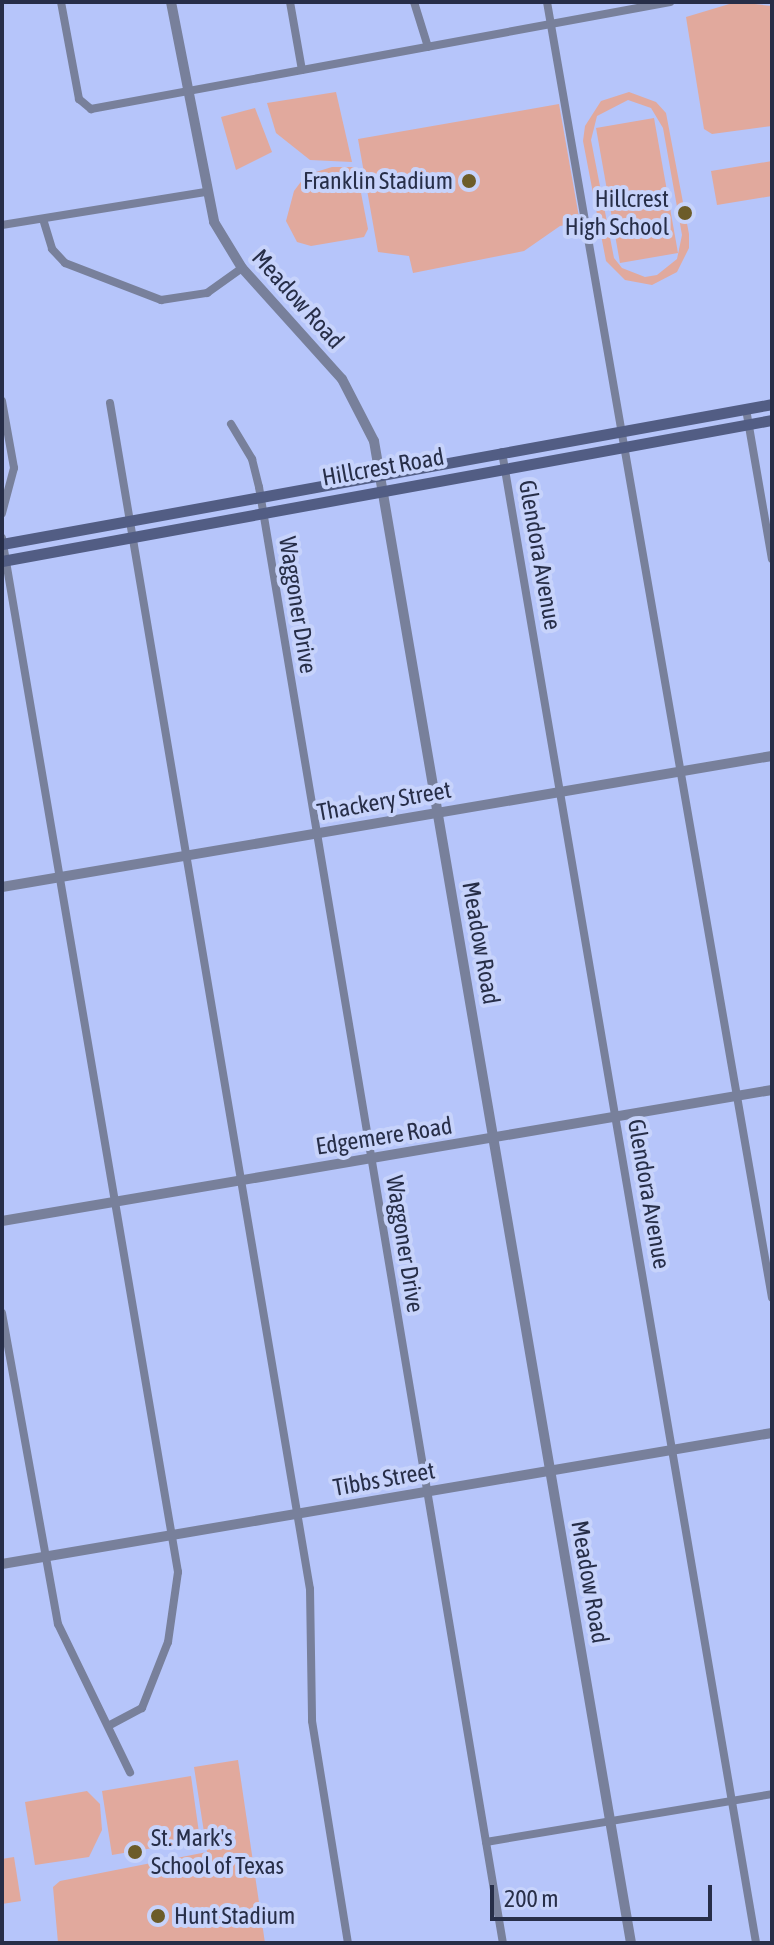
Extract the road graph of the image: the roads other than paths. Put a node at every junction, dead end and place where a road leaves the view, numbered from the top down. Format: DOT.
graph roads {
  1 [pos="61,2"];
  2 [pos="171,2"];
  3 [pos="290,2"];
  4 [pos="414,2"];
  5 [pos="547,2"];
  6 [pos="670,2"];
  7 [pos="647,4"];
  8 [pos="552,24"];
  9 [pos="428,47"];
  10 [pos="302,70"];
  11 [pos="187,91"];
  12 [pos="205,192"];
  13 [pos="43,219"];
  14 [pos="2,225"];
  15 [pos="242,268"];
  16 [pos="2,401"];
  17 [pos="110,403"];
  18 [pos="772,404"];
  19 [pos="746,409"];
  20 [pos="772,420"];
  21 [pos="231,424"];
  22 [pos="749,425"];
  23 [pos="624,431"];
  24 [pos="626,445"];
  25 [pos="502,452"];
  26 [pos="505,467"];
  27 [pos="381,474"];
  28 [pos="384,489"];
  29 [pos="262,504"];
  30 [pos="2,513"];
  31 [pos="130,521"];
  32 [pos="133,535"];
  33 [pos="2,542"];
  34 [pos="772,559"];
  35 [pos="4,560"];
  36 [pos="772,756"];
  37 [pos="682,771"];
  38 [pos="561,791"];
  39 [pos="438,812"];
  40 [pos="316,833"];
  41 [pos="186,855"];
  42 [pos="59,878"];
  43 [pos="2,887"];
  44 [pos="772,1090"];
  45 [pos="737,1096"];
  46 [pos="616,1118"];
  47 [pos="494,1138"];
  48 [pos="371,1158"];
  49 [pos="241,1180"];
  50 [pos="114,1201"];
  51 [pos="2,1221"];
  52 [pos="772,1298"];
  53 [pos="2,1313"];
  54 [pos="772,1433"];
  55 [pos="673,1449"];
  56 [pos="550,1470"];
  57 [pos="426,1493"];
  58 [pos="297,1515"];
  59 [pos="173,1535"];
  60 [pos="43,1557"];
  61 [pos="2,1564"];
  62 [pos="110,1725"];
  63 [pos="130,1772"];
  64 [pos="772,1794"];
  65 [pos="732,1802"];
  66 [pos="610,1823"];
  67 [pos="486,1842"];
  68 [pos="348,1943"];
  69 [pos="503,1943"];
  70 [pos="631,1943"];
  71 [pos="756,1943"];
  1 -- 11 [label="street"];
  2 -- 11 [label="street, Meadow Road"];
  3 -- 10 [label="street"];
  4 -- 9 [label="street"];
  5 -- 8 [label="street"];
  6 -- 7 [label="street"];
  7 -- 8 [label="street"];
  8 -- 9 [label="street"];
  8 -- 23 [label="street"];
  9 -- 10 [label="street"];
  10 -- 11 [label="street"];
  11 -- 12 [label="street, Meadow Road"];
  12 -- 13 [label="street"];
  12 -- 15 [label="street, Meadow Road"];
  13 -- 14 [label="street"];
  13 -- 15 [label="street"];
  15 -- 27 [label="street, Meadow Road"];
  16 -- 30 [label="street"];
  17 -- 31 [label="street"];
  18 -- 19 [label="main road, Hillcrest Road"];
  19 -- 22 [label="street"];
  19 -- 23 [label="main road, Hillcrest Road"];
  20 -- 22 [label="main road, Hillcrest Road"];
  21 -- 29 [label="street, Waggoner Drive"];
  22 -- 24 [label="main road, Hillcrest Road"];
  22 -- 34 [label="street"];
  23 -- 24 [label="street"];
  23 -- 25 [label="main road, Hillcrest Road"];
  24 -- 26 [label="main road, Hillcrest Road"];
  24 -- 37 [label="street"];
  25 -- 26 [label="street, Glendora Avenue"];
  25 -- 27 [label="main road, Hillcrest Road"];
  26 -- 28 [label="main road, Hillcrest Road"];
  26 -- 38 [label="street, Glendora Avenue"];
  27 -- 28 [label="street, Meadow Road"];
  27 -- 29 [label="main road, Hillcrest Road"];
  28 -- 29 [label="main road, Hillcrest Road"];
  28 -- 39 [label="street, Meadow Road"];
  29 -- 31 [label="main road, Hillcrest Road"];
  29 -- 32 [label="main road, Hillcrest Road"];
  29 -- 40 [label="street, Waggoner Drive"];
  31 -- 32 [label="street"];
  31 -- 33 [label="main road, Hillcrest Road"];
  32 -- 35 [label="main road, Hillcrest Road"];
  32 -- 41 [label="street"];
  33 -- 35 [label="street"];
  35 -- 42 [label="street"];
  36 -- 37 [label="street, Thackery Street"];
  37 -- 38 [label="street, Thackery Street"];
  37 -- 45 [label="street"];
  38 -- 39 [label="street, Thackery Street"];
  38 -- 46 [label="street, Glendora Avenue"];
  39 -- 40 [label="street, Thackery Street"];
  39 -- 47 [label="street, Meadow Road"];
  40 -- 41 [label="street, Thackery Street"];
  40 -- 48 [label="street, Waggoner Drive"];
  41 -- 42 [label="street, Thackery Street"];
  41 -- 49 [label="street"];
  42 -- 43 [label="street, Thackery Street"];
  42 -- 50 [label="street"];
  44 -- 45 [label="street, Edgemere Road"];
  45 -- 46 [label="street, Edgemere Road"];
  45 -- 52 [label="street"];
  46 -- 47 [label="street, Edgemere Road"];
  46 -- 55 [label="street, Glendora Avenue"];
  47 -- 48 [label="street, Edgemere Road"];
  47 -- 56 [label="street, Meadow Road"];
  48 -- 49 [label="street, Edgemere Road"];
  48 -- 57 [label="street, Waggoner Drive"];
  49 -- 50 [label="street, Edgemere Road"];
  49 -- 58 [label="street"];
  50 -- 51 [label="street, Edgemere Road"];
  50 -- 59 [label="street"];
  53 -- 60 [label="street"];
  54 -- 55 [label="street, Tibbs Street"];
  55 -- 56 [label="street, Tibbs Street"];
  55 -- 65 [label="street, Glendora Avenue"];
  56 -- 57 [label="street, Tibbs Street"];
  56 -- 66 [label="street, Meadow Road"];
  57 -- 58 [label="street, Tibbs Street"];
  57 -- 67 [label="street, Waggoner Drive"];
  58 -- 59 [label="street, Tibbs Street"];
  58 -- 68 [label="street"];
  59 -- 60 [label="street, Tibbs Street"];
  59 -- 62 [label="street"];
  60 -- 61 [label="street, Tibbs Street"];
  60 -- 62 [label="street"];
  62 -- 63 [label="street"];
  64 -- 65 [label="street"];
  65 -- 66 [label="street"];
  65 -- 71 [label="street, Glendora Avenue"];
  66 -- 67 [label="street"];
  66 -- 70 [label="street, Meadow Road"];
  67 -- 69 [label="street, Waggoner Drive"];
}
